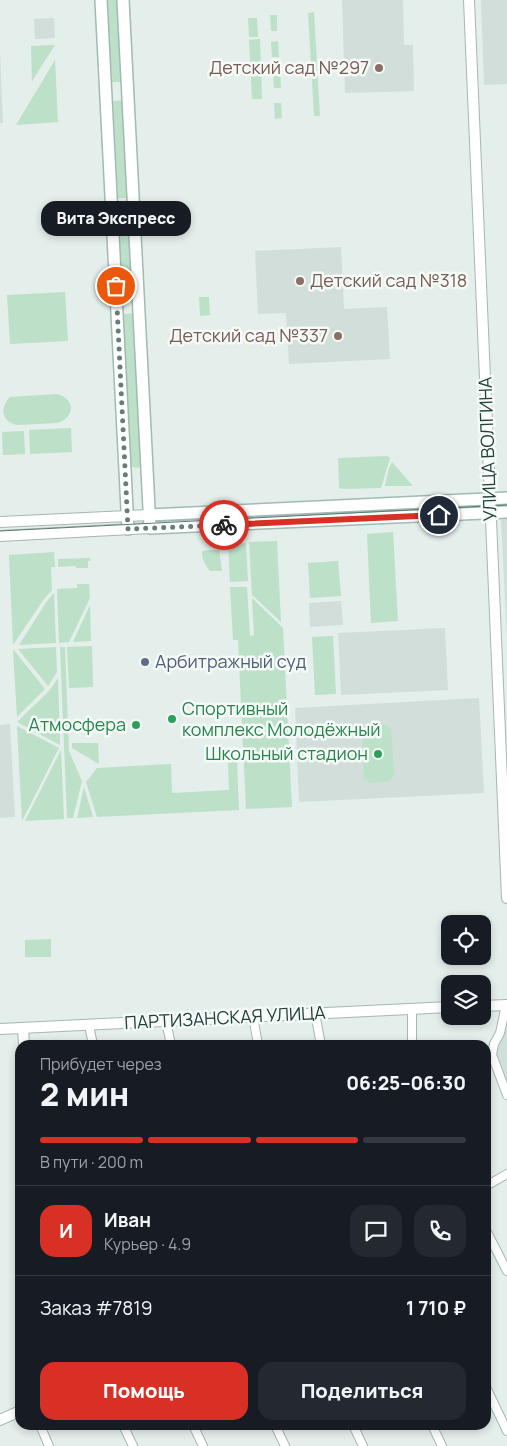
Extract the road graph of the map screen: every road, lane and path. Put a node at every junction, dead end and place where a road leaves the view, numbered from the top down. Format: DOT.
graph roads {
  1 [pos="101,0"];
  2 [pos="123,0"];
  3 [pos="469,0"];
  4 [pos="147,464"];
  5 [pos="125,466"];
  6 [pos="490,498"];
  7 [pos="507,498"];
  8 [pos="491,512"];
  9 [pos="507,512"];
  10 [pos="149,515"];
  11 [pos="128,516"];
  12 [pos="0,522"];
  13 [pos="150,528"];
  14 [pos="128,529"];
  15 [pos="0,536"];
  16 [pos="507,898"];
  17 [pos="506,1005"];
  18 [pos="491,1006"];
  19 [pos="441,1007"];
  20 [pos="412,1009"];
  21 [pos="315,1013"];
  22 [pos="253,1016"];
  23 [pos="166,1021"];
  24 [pos="89,1025"];
  25 [pos="23,1028"];
  26 [pos="0,1029"];
  27 [pos="24,1040"];
  28 [pos="92,1040"];
  29 [pos="170,1040"];
  30 [pos="257,1040"];
  31 [pos="320,1040"];
  32 [pos="412,1040"];
  33 [pos="507,1095"];
  34 [pos="507,1174"];
  35 [pos="491,1183"];
  36 [pos="491,1240"];
  37 [pos="507,1271"];
  38 [pos="491,1397"];
  39 [pos="15,1413"];
  40 [pos="0,1420"];
  41 [pos="42,1430"];
  42 [pos="126,1430"];
  43 [pos="195,1430"];
  44 [pos="277,1430"];
  45 [pos="355,1430"];
  46 [pos="434,1430"];
  47 [pos="507,1431"];
  48 [pos="49,1446"];
  49 [pos="133,1446"];
  50 [pos="203,1446"];
  51 [pos="285,1446"];
  52 [pos="363,1446"];
  53 [pos="442,1446"];
  1 -- 5 [label="main road"];
  2 -- 4 [label="main road"];
  3 -- 6 [label="street, УЛИЦА ВОЛГИНА"];
  4 -- 5 [label="main road"];
  4 -- 10 [label="main road"];
  5 -- 11 [label="main road"];
  6 -- 7 [label="main road"];
  6 -- 8 [label="street, УЛИЦА ВОЛГИНА"];
  6 -- 10 [label="main road"];
  8 -- 9 [label="main road"];
  8 -- 13 [label="main road"];
  8 -- 16 [label="street, УЛИЦА ВОЛГИНА"];
  10 -- 11 [label="street"];
  10 -- 13 [label="main road"];
  11 -- 12 [label="street"];
  11 -- 14 [label="main road"];
  13 -- 14 [label="street"];
  14 -- 15 [label="street"];
  17 -- 18 [label="street"];
  17 -- 33 [label="street"];
  19 -- 20 [label="street, ПАРТИЗАНСКАЯ УЛИЦА"];
  20 -- 21 [label="street, ПАРТИЗАНСКАЯ УЛИЦА"];
  20 -- 32 [label="street"];
  21 -- 22 [label="street, ПАРТИЗАНСКАЯ УЛИЦА"];
  21 -- 31 [label="street"];
  22 -- 23 [label="street, ПАРТИЗАНСКАЯ УЛИЦА"];
  22 -- 30 [label="street"];
  23 -- 24 [label="street, ПАРТИЗАНСКАЯ УЛИЦА"];
  23 -- 29 [label="street"];
  24 -- 25 [label="street, ПАРТИЗАНСКАЯ УЛИЦА"];
  24 -- 28 [label="street"];
  25 -- 26 [label="street, ПАРТИЗАНСКАЯ УЛИЦА"];
  25 -- 27 [label="street"];
  34 -- 35 [label="street"];
  36 -- 37 [label="street"];
  38 -- 47 [label="street"];
  39 -- 40 [label="street"];
  41 -- 48 [label="street"];
  42 -- 49 [label="street"];
  43 -- 50 [label="street"];
  44 -- 51 [label="street"];
  45 -- 52 [label="street"];
  46 -- 53 [label="street"];
}
